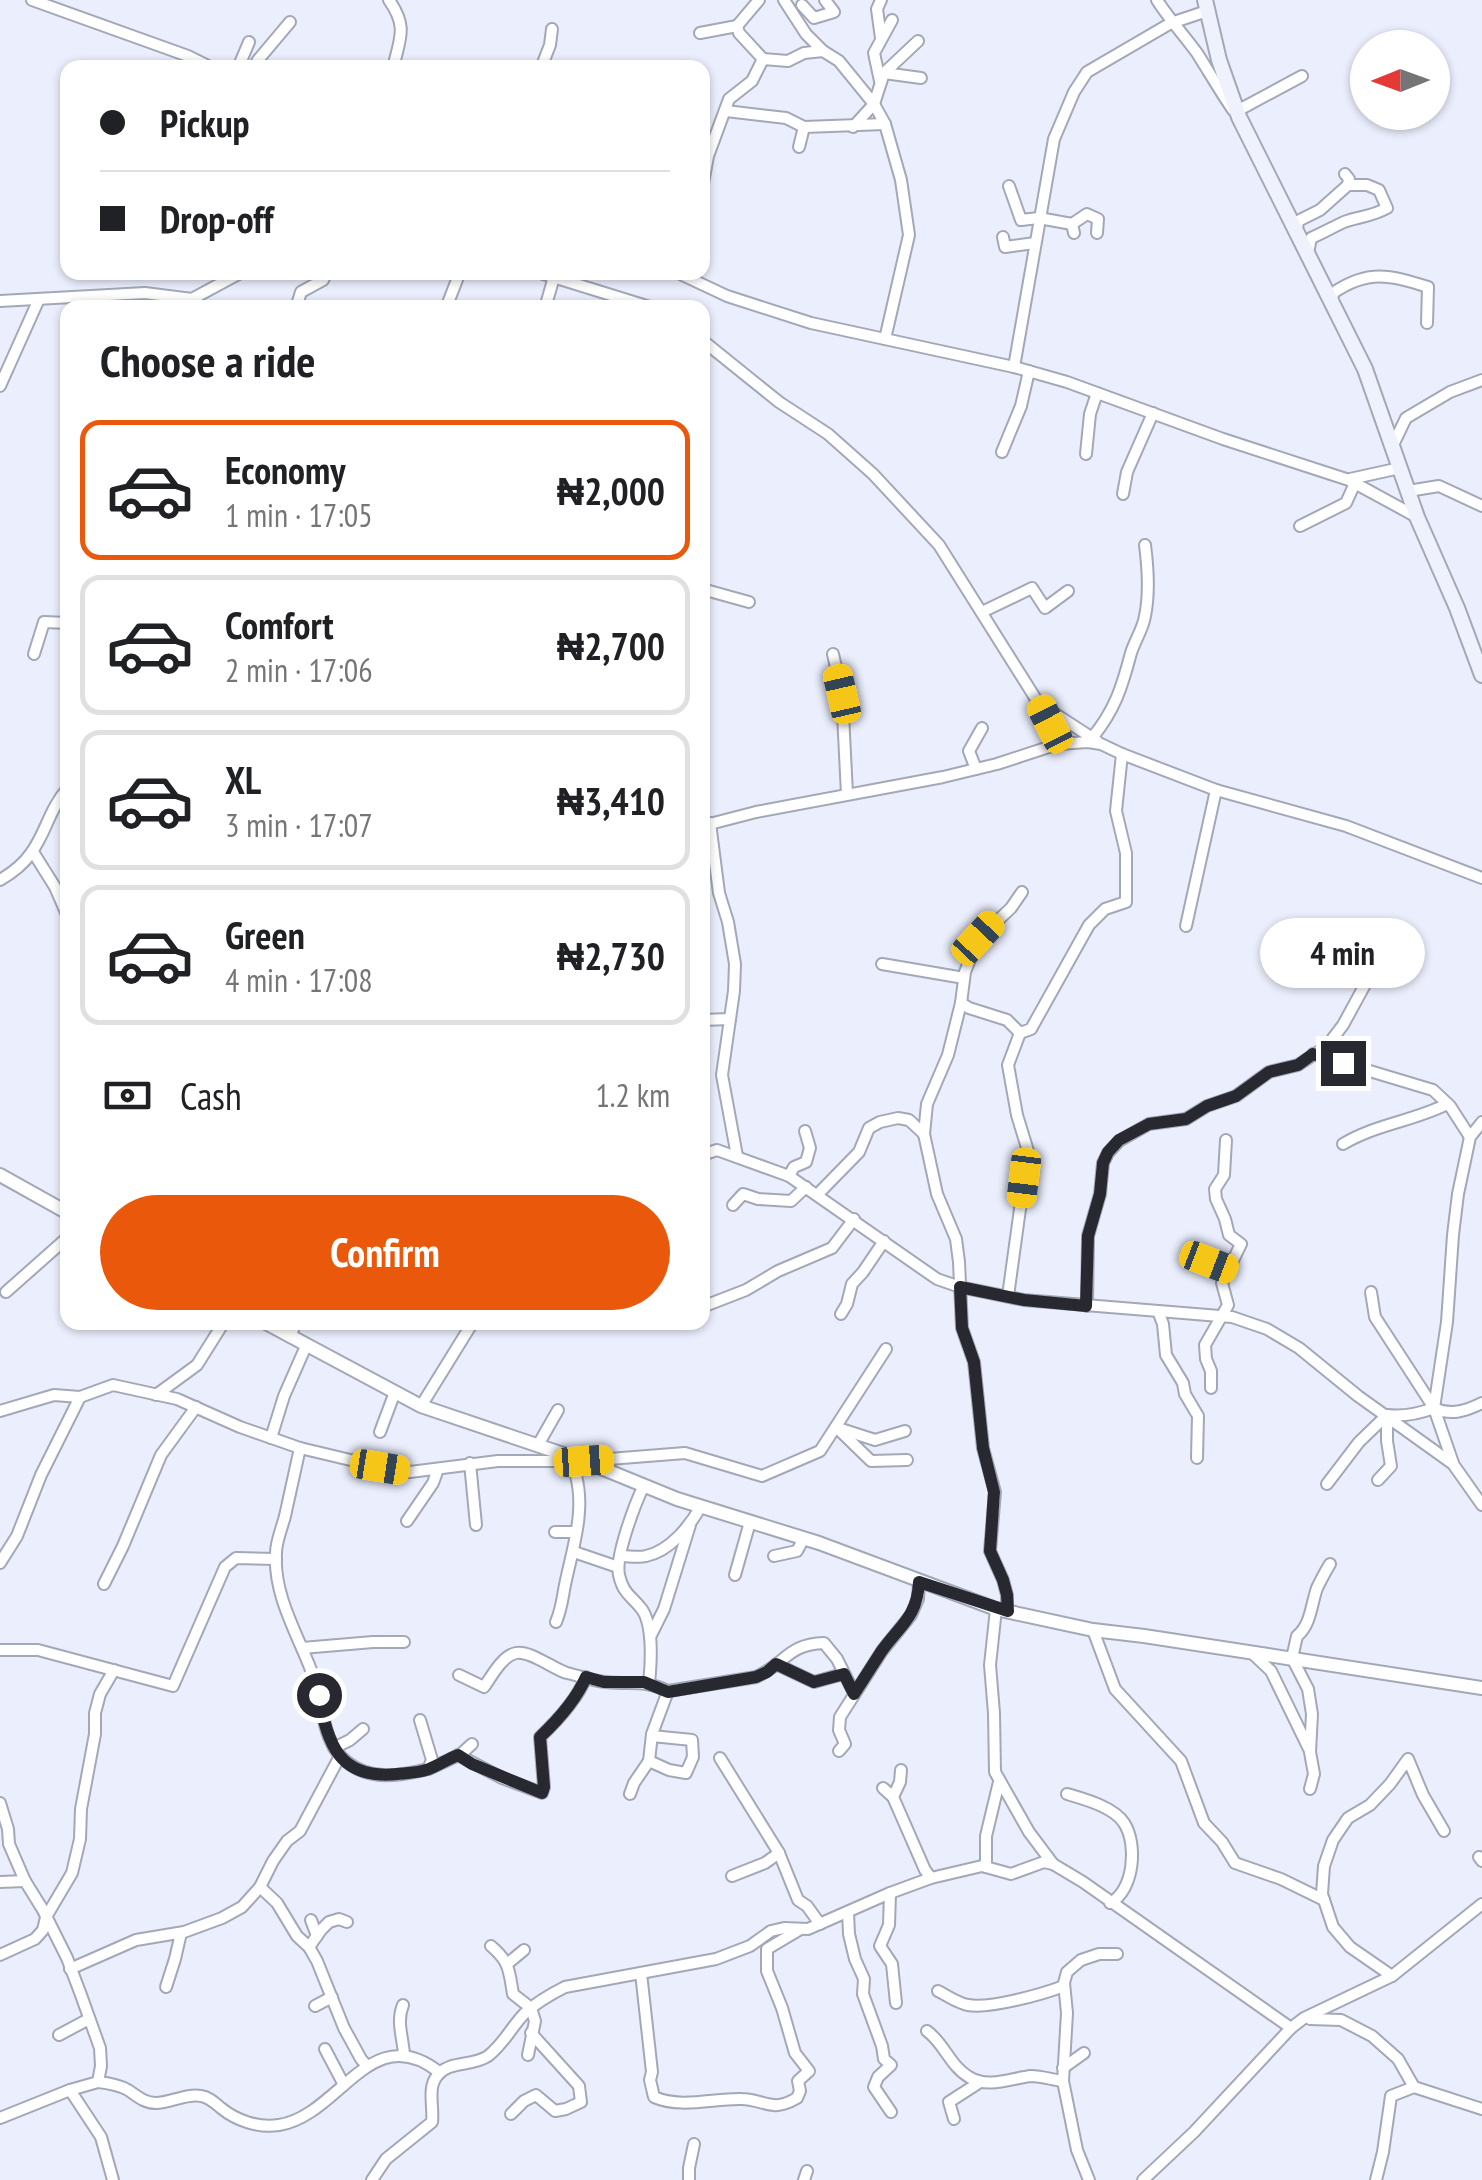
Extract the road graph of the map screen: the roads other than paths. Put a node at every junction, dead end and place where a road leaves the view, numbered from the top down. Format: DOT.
graph roads {
  1 [pos="32,0"];
  2 [pos="389,0"];
  3 [pos="759,0"];
  4 [pos="825,0"];
  5 [pos="881,0"];
  6 [pos="1157,0"];
  7 [pos="806,3"];
  8 [pos="786,4"];
  9 [pos="1206,6"];
  10 [pos="892,20"];
  11 [pos="290,22"];
  12 [pos="1171,22"];
  13 [pos="737,26"];
  14 [pos="552,29"];
  15 [pos="700,33"];
  16 [pos="881,39"];
  17 [pos="918,41"];
  18 [pos="249,42"];
  19 [pos="823,51"];
  20 [pos="762,59"];
  21 [pos="185,60"];
  22 [pos="241,60"];
  23 [pos="258,60"];
  24 [pos="396,60"];
  25 [pos="544,60"];
  26 [pos="1302,76"];
  27 [pos="882,78"];
  28 [pos="921,78"];
  29 [pos="874,104"];
  30 [pos="726,111"];
  31 [pos="1238,114"];
  32 [pos="884,124"];
  33 [pos="853,127"];
  34 [pos="804,128"];
  35 [pos="800,146"];
  36 [pos="710,151"];
  37 [pos="1009,186"];
  38 [pos="1039,218"];
  39 [pos="1297,230"];
  40 [pos="1098,232"];
  41 [pos="1003,237"];
  42 [pos="1035,243"];
  43 [pos="1308,254"];
  44 [pos="229,280"];
  45 [pos="324,280"];
  46 [pos="564,280"];
  47 [pos="700,280"];
  48 [pos="38,299"];
  49 [pos="174,300"];
  50 [pos="197,300"];
  51 [pos="298,300"];
  52 [pos="627,300"];
  53 [pos="0,301"];
  54 [pos="1332,302"];
  55 [pos="1427,323"];
  56 [pos="885,338"];
  57 [pos="710,346"];
  58 [pos="1014,367"];
  59 [pos="1029,371"];
  60 [pos="1482,380"];
  61 [pos="0,386"];
  62 [pos="1098,393"];
  63 [pos="1153,413"];
  64 [pos="1392,447"];
  65 [pos="1002,452"];
  66 [pos="1086,454"];
  67 [pos="1400,468"];
  68 [pos="1352,481"];
  69 [pos="1408,491"];
  70 [pos="1123,494"];
  71 [pos="1481,503"];
  72 [pos="1417,517"];
  73 [pos="1300,526"];
  74 [pos="1145,545"];
  75 [pos="710,591"];
  76 [pos="1068,591"];
  77 [pos="749,602"];
  78 [pos="982,612"];
  79 [pos="60,623"];
  80 [pos="34,654"];
  81 [pos="834,654"];
  82 [pos="1482,675"];
  83 [pos="1039,704"];
  84 [pos="982,728"];
  85 [pos="1097,741"];
  86 [pos="1058,744"];
  87 [pos="1122,754"];
  88 [pos="976,769"];
  89 [pos="1216,790"];
  90 [pos="847,794"];
  91 [pos="60,796"];
  92 [pos="710,824"];
  93 [pos="710,846"];
  94 [pos="32,852"];
  95 [pos="1482,878"];
  96 [pos="0,880"];
  97 [pos="1022,892"];
  98 [pos="60,899"];
  99 [pos="1186,926"];
  100 [pos="882,964"];
  101 [pos="1373,970"];
  102 [pos="964,978"];
  103 [pos="962,1004"];
  104 [pos="710,1020"];
  105 [pos="730,1020"];
  106 [pos="1020,1033"];
  107 [pos="1313,1054"];
  108 [pos="1447,1104"];
  109 [pos="1482,1122"];
  110 [pos="806,1131"];
  111 [pos="924,1134"];
  112 [pos="1470,1138"];
  113 [pos="1226,1140"];
  114 [pos="1343,1144"];
  115 [pos="710,1152"];
  116 [pos="737,1156"];
  117 [pos="0,1176"];
  118 [pos="789,1176"];
  119 [pos="806,1186"];
  120 [pos="818,1194"];
  121 [pos="733,1204"];
  122 [pos="60,1209"];
  123 [pos="854,1219"];
  124 [pos="884,1241"];
  125 [pos="60,1243"];
  126 [pos="1209,1262"];
  127 [pos="1228,1269"];
  128 [pos="960,1287"];
  129 [pos="6,1292"];
  130 [pos="1370,1292"];
  131 [pos="1008,1296"];
  132 [pos="710,1304"];
  133 [pos="1086,1306"];
  134 [pos="1158,1311"];
  135 [pos="841,1314"];
  136 [pos="1222,1316"];
  137 [pos="219,1330"];
  138 [pos="278,1330"];
  139 [pos="293,1330"];
  140 [pos="469,1330"];
  141 [pos="290,1337"];
  142 [pos="306,1346"];
  143 [pos="886,1349"];
  144 [pos="1211,1388"];
  145 [pos="394,1392"];
  146 [pos="156,1395"];
  147 [pos="80,1397"];
  148 [pos="1482,1402"];
  149 [pos="421,1406"];
  150 [pos="196,1407"];
  151 [pos="1434,1408"];
  152 [pos="558,1410"];
  153 [pos="0,1411"];
  154 [pos="1387,1415"];
  155 [pos="836,1427"];
  156 [pos="905,1431"];
  157 [pos="380,1432"];
  158 [pos="272,1438"];
  159 [pos="538,1445"];
  160 [pos="300,1448"];
  161 [pos="1197,1458"];
  162 [pos="907,1460"];
  163 [pos="584,1461"];
  164 [pos="470,1464"];
  165 [pos="1453,1464"];
  166 [pos="438,1469"];
  167 [pos="1378,1480"];
  168 [pos="1327,1484"];
  169 [pos="644,1485"];
  170 [pos="1477,1485"];
  171 [pos="1482,1505"];
  172 [pos="701,1506"];
  173 [pos="407,1520"];
  174 [pos="750,1522"];
  175 [pos="476,1525"];
  176 [pos="690,1526"];
  177 [pos="555,1532"];
  178 [pos="575,1532"];
  179 [pos="804,1538"];
  180 [pos="574,1552"];
  181 [pos="774,1556"];
  182 [pos="276,1559"];
  183 [pos="619,1561"];
  184 [pos="0,1563"];
  185 [pos="1330,1564"];
  186 [pos="735,1574"];
  187 [pos="919,1582"];
  188 [pos="104,1584"];
  189 [pos="1002,1610"];
  190 [pos="556,1622"];
  191 [pos="1093,1630"];
  192 [pos="650,1638"];
  193 [pos="404,1642"];
  194 [pos="302,1648"];
  195 [pos="0,1650"];
  196 [pos="1251,1652"];
  197 [pos="1292,1658"];
  198 [pos="776,1664"];
  199 [pos="114,1670"];
  200 [pos="844,1674"];
  201 [pos="460,1675"];
  202 [pos="586,1677"];
  203 [pos="649,1684"];
  204 [pos="1482,1688"];
  205 [pos="668,1692"];
  206 [pos="854,1694"];
  207 [pos="420,1720"];
  208 [pos="363,1729"];
  209 [pos="652,1736"];
  210 [pos="472,1744"];
  211 [pos="337,1752"];
  212 [pos="839,1752"];
  213 [pos="1310,1752"];
  214 [pos="458,1755"];
  215 [pos="720,1758"];
  216 [pos="649,1761"];
  217 [pos="428,1770"];
  218 [pos="901,1770"];
  219 [pos="999,1782"];
  220 [pos="882,1788"];
  221 [pos="1310,1789"];
  222 [pos="630,1794"];
  223 [pos="1067,1794"];
  224 [pos="893,1797"];
  225 [pos="0,1803"];
  226 [pos="4,1828"];
  227 [pos="1444,1831"];
  228 [pos="779,1853"];
  229 [pos="1054,1864"];
  230 [pos="986,1867"];
  231 [pos="732,1876"];
  232 [pos="931,1878"];
  233 [pos="25,1881"];
  234 [pos="0,1882"];
  235 [pos="260,1887"];
  236 [pos="890,1893"];
  237 [pos="1324,1900"];
  238 [pos="1110,1903"];
  239 [pos="1482,1904"];
  240 [pos="848,1912"];
  241 [pos="46,1917"];
  242 [pos="311,1920"];
  243 [pos="347,1922"];
  244 [pos="820,1924"];
  245 [pos="800,1930"];
  246 [pos="181,1933"];
  247 [pos="317,1936"];
  248 [pos="490,1946"];
  249 [pos="309,1947"];
  250 [pos="524,1950"];
  251 [pos="1117,1954"];
  252 [pos="0,1955"];
  253 [pos="507,1964"];
  254 [pos="70,1969"];
  255 [pos="642,1973"];
  256 [pos="1392,1976"];
  257 [pos="1064,1986"];
  258 [pos="166,1987"];
  259 [pos="938,1991"];
  260 [pos="332,1997"];
  261 [pos="896,2003"];
  262 [pos="403,2004"];
  263 [pos="315,2006"];
  264 [pos="531,2008"];
  265 [pos="1304,2018"];
  266 [pos="89,2020"];
  267 [pos="1291,2028"];
  268 [pos="927,2030"];
  269 [pos="531,2033"];
  270 [pos="59,2035"];
  271 [pos="325,2049"];
  272 [pos="1084,2053"];
  273 [pos="404,2055"];
  274 [pos="528,2055"];
  275 [pos="368,2066"];
  276 [pos="1063,2068"];
  277 [pos="439,2072"];
  278 [pos="98,2082"];
  279 [pos="980,2082"];
  280 [pos="1063,2082"];
  281 [pos="344,2085"];
  282 [pos="1414,2087"];
  283 [pos="70,2090"];
  284 [pos="1482,2108"];
  285 [pos="891,2112"];
  286 [pos="511,2114"];
  287 [pos="0,2118"];
  288 [pos="954,2120"];
  289 [pos="694,2144"];
  290 [pos="113,2180"];
  291 [pos="372,2180"];
  292 [pos="690,2180"];
  293 [pos="1089,2180"];
  294 [pos="1143,2180"];
  295 [pos="1376,2180"];
  1 -- 21 [label="street"];
  2 -- 24 [label="street"];
  3 -- 13 [label="street"];
  4 -- 7 [label="street"];
  5 -- 16 [label="street"];
  6 -- 12 [label="street"];
  7 -- 8 [label="street"];
  8 -- 19 [label="street"];
  9 -- 12 [label="street"];
  9 -- 31 [label="main road"];
  10 -- 16 [label="street"];
  11 -- 23 [label="street"];
  12 -- 31 [label="street"];
  12 -- 38 [label="street"];
  13 -- 15 [label="street"];
  13 -- 20 [label="street"];
  14 -- 25 [label="street"];
  16 -- 27 [label="street"];
  17 -- 27 [label="street"];
  18 -- 22 [label="street"];
  19 -- 20 [label="street"];
  19 -- 29 [label="street"];
  20 -- 30 [label="street"];
  26 -- 31 [label="street"];
  27 -- 28 [label="street"];
  27 -- 29 [label="street"];
  29 -- 32 [label="street"];
  29 -- 33 [label="street"];
  30 -- 34 [label="street"];
  30 -- 36 [label="street"];
  31 -- 39 [label="main road"];
  32 -- 33 [label="street"];
  32 -- 56 [label="street"];
  33 -- 34 [label="street"];
  34 -- 35 [label="street"];
  37 -- 38 [label="street"];
  38 -- 40 [label="street"];
  38 -- 42 [label="street"];
  39 -- 43 [label="main road"];
  39 -- 43 [label="street"];
  41 -- 42 [label="street"];
  42 -- 58 [label="street"];
  43 -- 54 [label="main road"];
  44 -- 50 [label="street"];
  45 -- 51 [label="street"];
  46 -- 52 [label="street"];
  47 -- 56 [label="street"];
  48 -- 49 [label="street"];
  48 -- 53 [label="street"];
  48 -- 61 [label="street"];
  54 -- 55 [label="street"];
  54 -- 64 [label="main road"];
  56 -- 58 [label="street"];
  57 -- 78 [label="street"];
  58 -- 59 [label="street"];
  59 -- 62 [label="street"];
  59 -- 65 [label="street"];
  60 -- 64 [label="street"];
  62 -- 63 [label="street"];
  62 -- 66 [label="street"];
  63 -- 68 [label="street"];
  63 -- 70 [label="street"];
  64 -- 67 [label="main road"];
  67 -- 68 [label="street"];
  67 -- 69 [label="main road"];
  68 -- 72 [label="street"];
  68 -- 73 [label="street"];
  69 -- 71 [label="street"];
  69 -- 72 [label="main road"];
  72 -- 82 [label="main road"];
  74 -- 85 [label="street"];
  75 -- 77 [label="street"];
  76 -- 78 [label="street"];
  78 -- 83 [label="street"];
  79 -- 80 [label="street"];
  81 -- 90 [label="street"];
  83 -- 85 [label="street"];
  83 -- 86 [label="street"];
  84 -- 88 [label="street"];
  85 -- 86 [label="street"];
  85 -- 87 [label="street"];
  86 -- 88 [label="street"];
  87 -- 89 [label="street"];
  87 -- 106 [label="street"];
  88 -- 90 [label="street"];
  89 -- 95 [label="street"];
  89 -- 99 [label="street"];
  90 -- 92 [label="street"];
  91 -- 94 [label="street"];
  93 -- 105 [label="street"];
  94 -- 96 [label="street"];
  94 -- 98 [label="street"];
  97 -- 102 [label="street"];
  100 -- 102 [label="street"];
  101 -- 107 [label="street"];
  102 -- 103 [label="street"];
  103 -- 106 [label="street"];
  103 -- 111 [label="street"];
  104 -- 105 [label="street"];
  105 -- 116 [label="street"];
  106 -- 131 [label="street"];
  107 -- 108 [label="street"];
  107 -- 133 [label="street"];
  108 -- 112 [label="street"];
  108 -- 114 [label="street"];
  109 -- 112 [label="street"];
  110 -- 118 [label="street"];
  111 -- 120 [label="street"];
  111 -- 128 [label="street"];
  112 -- 151 [label="street"];
  113 -- 127 [label="street"];
  115 -- 116 [label="street"];
  116 -- 118 [label="street"];
  117 -- 122 [label="street"];
  118 -- 119 [label="street"];
  119 -- 120 [label="street"];
  119 -- 121 [label="street"];
  120 -- 123 [label="street"];
  123 -- 124 [label="street"];
  123 -- 132 [label="street"];
  124 -- 128 [label="street"];
  124 -- 135 [label="street"];
  125 -- 129 [label="street"];
  126 -- 127 [label="street"];
  127 -- 136 [label="street"];
  128 -- 131 [label="street"];
  128 -- 189 [label="street"];
  130 -- 151 [label="street"];
  131 -- 133 [label="street"];
  133 -- 134 [label="street"];
  134 -- 136 [label="street"];
  134 -- 161 [label="street"];
  136 -- 144 [label="street"];
  136 -- 154 [label="street"];
  137 -- 146 [label="street"];
  138 -- 141 [label="street"];
  139 -- 141 [label="street"];
  140 -- 149 [label="street"];
  141 -- 142 [label="street"];
  142 -- 145 [label="street"];
  142 -- 158 [label="street"];
  143 -- 155 [label="street"];
  145 -- 149 [label="street"];
  145 -- 157 [label="street"];
  146 -- 147 [label="street"];
  146 -- 150 [label="street"];
  147 -- 153 [label="street"];
  147 -- 184 [label="street"];
  148 -- 151 [label="street"];
  149 -- 159 [label="street"];
  150 -- 158 [label="street"];
  150 -- 188 [label="street"];
  151 -- 154 [label="street"];
  151 -- 165 [label="street"];
  152 -- 159 [label="street"];
  154 -- 165 [label="street"];
  154 -- 167 [label="street"];
  154 -- 168 [label="street"];
  155 -- 156 [label="street"];
  155 -- 162 [label="street"];
  155 -- 163 [label="street"];
  158 -- 160 [label="street"];
  159 -- 163 [label="street"];
  160 -- 166 [label="street"];
  160 -- 182 [label="street"];
  163 -- 164 [label="street"];
  163 -- 169 [label="street"];
  163 -- 178 [label="street"];
  164 -- 166 [label="street"];
  164 -- 175 [label="street"];
  165 -- 170 [label="street"];
  166 -- 173 [label="street"];
  169 -- 172 [label="street"];
  169 -- 183 [label="street"];
  170 -- 171 [label="street"];
  172 -- 174 [label="street"];
  172 -- 176 [label="street"];
  174 -- 179 [label="street"];
  174 -- 186 [label="street"];
  176 -- 183 [label="street"];
  176 -- 192 [label="street"];
  177 -- 178 [label="street"];
  178 -- 180 [label="street"];
  179 -- 181 [label="street"];
  179 -- 187 [label="street"];
  180 -- 183 [label="street"];
  180 -- 190 [label="street"];
  182 -- 194 [label="street"];
  182 -- 199 [label="street"];
  183 -- 192 [label="street"];
  185 -- 197 [label="street"];
  187 -- 189 [label="street"];
  187 -- 206 [label="street"];
  189 -- 191 [label="street"];
  189 -- 219 [label="street"];
  191 -- 196 [label="street"];
  191 -- 237 [label="street"];
  192 -- 203 [label="street"];
  193 -- 194 [label="street"];
  194 -- 211 [label="street"];
  195 -- 199 [label="street"];
  196 -- 197 [label="street"];
  196 -- 213 [label="street"];
  197 -- 204 [label="street"];
  197 -- 213 [label="street"];
  198 -- 200 [label="street"];
  198 -- 200 [label="street"];
  198 -- 205 [label="street"];
  199 -- 241 [label="street"];
  200 -- 206 [label="street"];
  201 -- 202 [label="street"];
  202 -- 203 [label="street"];
  202 -- 214 [label="street"];
  203 -- 205 [label="street"];
  205 -- 209 [label="street"];
  206 -- 212 [label="street"];
  207 -- 217 [label="street"];
  208 -- 211 [label="street"];
  209 -- 216 [label="street"];
  209 -- 216 [label="street"];
  210 -- 214 [label="street"];
  211 -- 217 [label="street"];
  211 -- 235 [label="street"];
  213 -- 221 [label="street"];
  214 -- 217 [label="street"];
  215 -- 228 [label="street"];
  216 -- 222 [label="street"];
  218 -- 224 [label="street"];
  219 -- 229 [label="street"];
  219 -- 230 [label="street"];
  220 -- 224 [label="street"];
  223 -- 238 [label="street"];
  224 -- 232 [label="street"];
  225 -- 226 [label="street"];
  226 -- 233 [label="street"];
  227 -- 237 [label="street"];
  228 -- 231 [label="street"];
  228 -- 244 [label="street"];
  229 -- 230 [label="street"];
  229 -- 238 [label="street"];
  230 -- 232 [label="street"];
  232 -- 236 [label="street"];
  233 -- 234 [label="street"];
  233 -- 241 [label="street"];
  235 -- 246 [label="street"];
  235 -- 249 [label="street"];
  236 -- 240 [label="street"];
  236 -- 261 [label="street"];
  237 -- 256 [label="street"];
  238 -- 267 [label="street"];
  239 -- 256 [label="street"];
  240 -- 244 [label="street"];
  240 -- 285 [label="street"];
  241 -- 252 [label="street"];
  241 -- 254 [label="street"];
  242 -- 247 [label="street"];
  243 -- 247 [label="street"];
  244 -- 245 [label="street"];
  245 -- 255 [label="street"];
  245 -- 255 [label="street"];
  246 -- 254 [label="street"];
  246 -- 258 [label="street"];
  247 -- 249 [label="street"];
  248 -- 253 [label="street"];
  249 -- 260 [label="street"];
  250 -- 253 [label="street"];
  251 -- 257 [label="street"];
  253 -- 264 [label="street"];
  254 -- 266 [label="street"];
  255 -- 264 [label="street"];
  256 -- 265 [label="street"];
  257 -- 259 [label="street"];
  257 -- 276 [label="street"];
  260 -- 263 [label="street"];
  260 -- 275 [label="street"];
  262 -- 273 [label="street"];
  264 -- 269 [label="street"];
  264 -- 277 [label="street"];
  265 -- 267 [label="street"];
  265 -- 282 [label="street"];
  266 -- 270 [label="street"];
  266 -- 278 [label="street"];
  267 -- 294 [label="street"];
  268 -- 279 [label="street"];
  269 -- 274 [label="street"];
  269 -- 286 [label="street"];
  271 -- 281 [label="street"];
  272 -- 276 [label="street"];
  273 -- 275 [label="street"];
  273 -- 277 [label="street"];
  275 -- 281 [label="street"];
  276 -- 280 [label="street"];
  277 -- 291 [label="street"];
  278 -- 281 [label="street"];
  278 -- 283 [label="street"];
  279 -- 280 [label="street"];
  279 -- 288 [label="street"];
  280 -- 293 [label="street"];
  282 -- 284 [label="street"];
  282 -- 295 [label="street"];
  283 -- 287 [label="street"];
  283 -- 290 [label="street"];
  289 -- 292 [label="street"];
}
